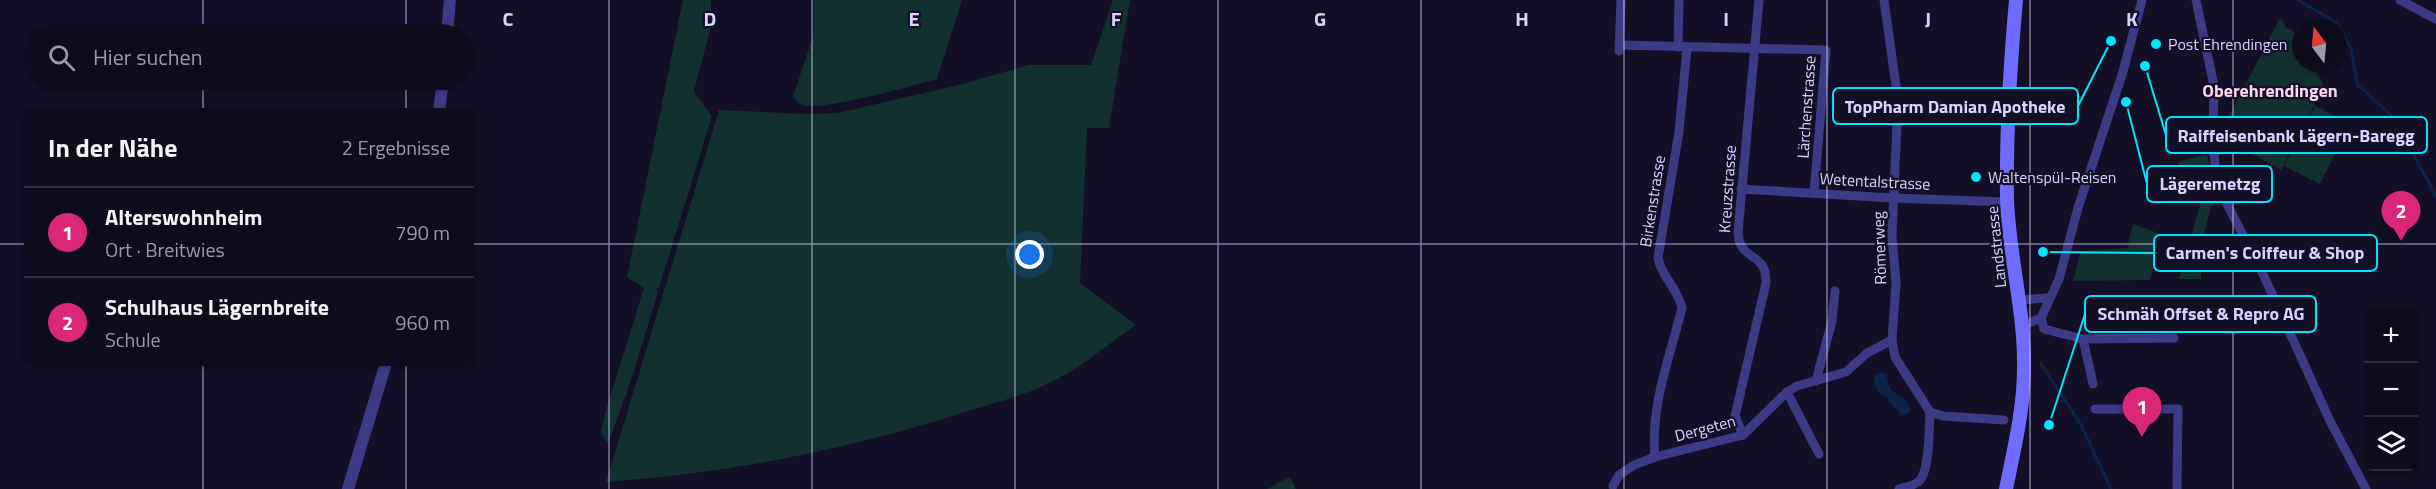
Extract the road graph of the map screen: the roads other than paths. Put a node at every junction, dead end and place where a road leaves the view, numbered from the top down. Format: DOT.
graph roads {
  1 [pos="450,0"];
  2 [pos="1621,0"];
  3 [pos="1679,0"];
  4 [pos="1759,0"];
  5 [pos="1884,0"];
  6 [pos="2016,0"];
  7 [pos="2142,0"];
  8 [pos="2196,0"];
  9 [pos="2400,0"];
  10 [pos="2436,19"];
  11 [pos="448,24"];
  12 [pos="1683,48"];
  13 [pos="1754,49"];
  14 [pos="442,90"];
  15 [pos="439,108"];
  16 [pos="1741,189"];
  17 [pos="1814,193"];
  18 [pos="1893,198"];
  19 [pos="2007,202"];
  20 [pos="1835,291"];
  21 [pos="2048,298"];
  22 [pos="2019,300"];
  23 [pos="2040,318"];
  24 [pos="2022,326"];
  25 [pos="2174,338"];
  26 [pos="1892,339"];
  27 [pos="2084,339"];
  28 [pos="385,366"];
  29 [pos="1816,381"];
  30 [pos="2094,384"];
  31 [pos="1787,392"];
  32 [pos="2095,409"];
  33 [pos="1930,412"];
  34 [pos="2004,420"];
  35 [pos="1743,435"];
  36 [pos="1819,454"];
  37 [pos="1655,457"];
  38 [pos="1613,486"];
  39 [pos="348,489"];
  40 [pos="1899,489"];
  41 [pos="2006,489"];
  42 [pos="2177,489"];
  43 [pos="2366,489"];
  1 -- 11 [label="street"];
  2 -- 12 [label="street, Lärchenstrasse"];
  3 -- 12 [label="street, Birkenstrasse"];
  4 -- 13 [label="street, Kreuzstrasse"];
  5 -- 18 [label="street, Römerweg"];
  6 -- 19 [label="main road, Landstrasse"];
  7 -- 21 [label="street"];
  8 -- 43 [label="street"];
  9 -- 10 [label="street"];
  12 -- 13 [label="street, Lärchenstrasse"];
  12 -- 37 [label="street, Birkenstrasse"];
  13 -- 16 [label="street, Kreuzstrasse"];
  13 -- 17 [label="street, Lärchenstrasse"];
  14 -- 15 [label="street"];
  16 -- 17 [label="street, Wetentalstrasse"];
  16 -- 35 [label="street, Kreuzstrasse"];
  17 -- 18 [label="street, Wetentalstrasse"];
  18 -- 19 [label="street, Wetentalstrasse"];
  18 -- 26 [label="street, Römerweg"];
  19 -- 22 [label="main road, Landstrasse"];
  20 -- 29 [label="street"];
  21 -- 22 [label="street"];
  21 -- 23 [label="street"];
  22 -- 24 [label="main road, Landstrasse"];
  23 -- 24 [label="street"];
  23 -- 27 [label="street"];
  24 -- 41 [label="main road, Landstrasse"];
  25 -- 27 [label="street"];
  26 -- 29 [label="street, Dergeten"];
  26 -- 33 [label="street, Römerweg"];
  27 -- 30 [label="street"];
  28 -- 39 [label="street"];
  29 -- 31 [label="street, Dergeten"];
  31 -- 35 [label="street, Dergeten"];
  31 -- 36 [label="street"];
  32 -- 42 [label="street"];
  33 -- 34 [label="street"];
  33 -- 40 [label="street"];
  35 -- 37 [label="street, Dergeten"];
  37 -- 38 [label="street, Dergeten"];
}
